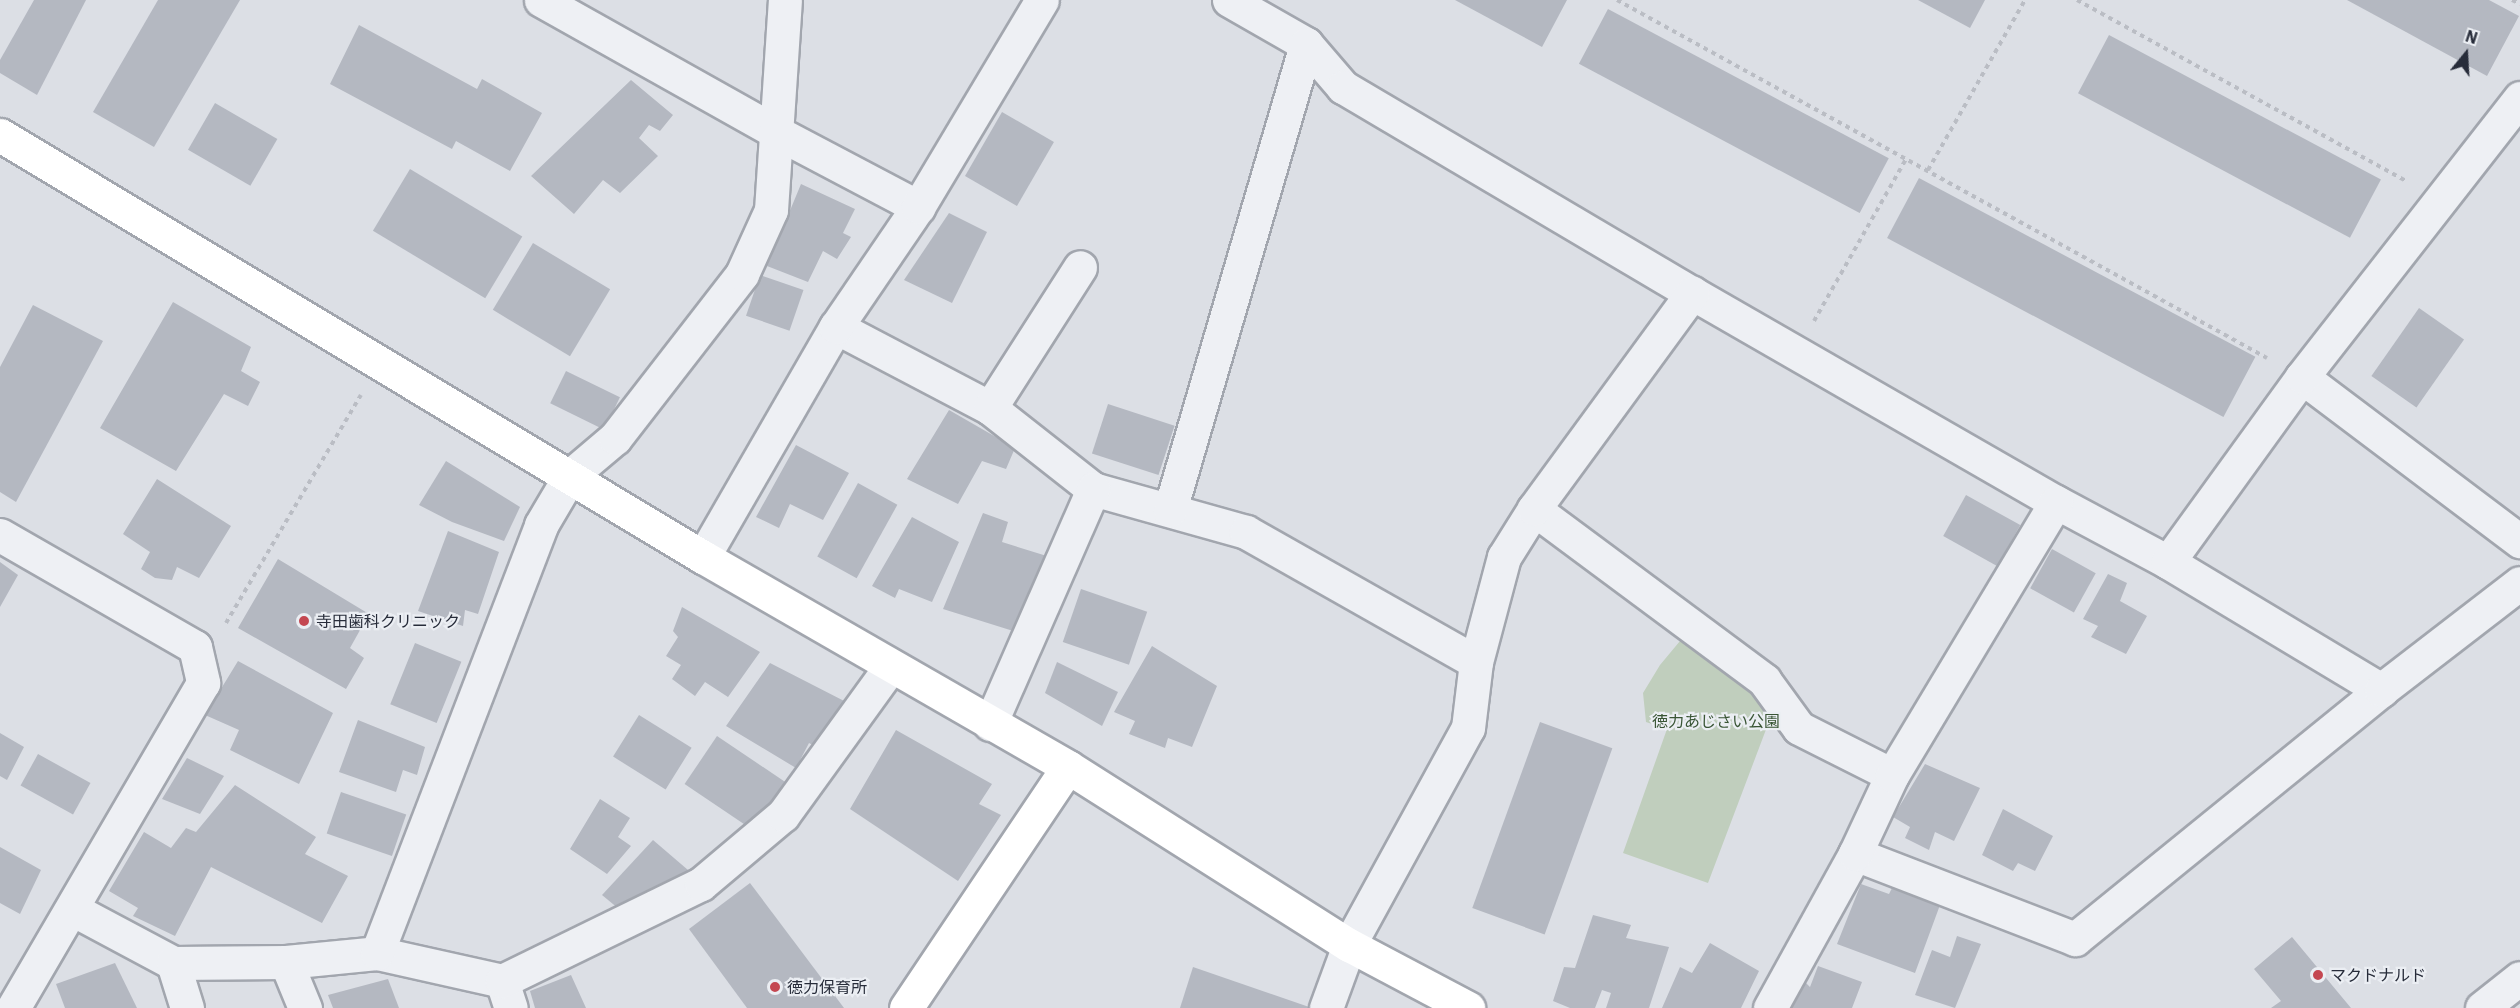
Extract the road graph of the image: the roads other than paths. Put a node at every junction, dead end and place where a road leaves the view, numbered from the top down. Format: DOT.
graph roads {
  1 [pos="541,0"];
  2 [pos="785,0"];
  3 [pos="1042,0"];
  4 [pos="1229,0"];
  5 [pos="1306,44"];
  6 [pos="2520,98"];
  7 [pos="776,132"];
  8 [pos="0,135"];
  9 [pos="918,207"];
  10 [pos="1080,267"];
  11 [pos="1692,293"];
  12 [pos="836,327"];
  13 [pos="2302,377"];
  14 [pos="990,408"];
  15 [pos="570,476"];
  16 [pos="1093,489"];
  17 [pos="2056,502"];
  18 [pos="1534,509"];
  19 [pos="1170,510"];
  20 [pos="0,535"];
  21 [pos="2520,542"];
  22 [pos="703,557"];
  23 [pos="2168,562"];
  24 [pos="2520,583"];
  25 [pos="1476,662"];
  26 [pos="891,666"];
  27 [pos="2381,690"];
  28 [pos="990,724"];
  29 [pos="1068,767"];
  30 [pos="1892,775"];
  31 [pos="1855,854"];
  32 [pos="72,909"];
  33 [pos="1349,945"];
  34 [pos="377,953"];
  35 [pos="286,962"];
  36 [pos="173,963"];
  37 [pos="2520,978"];
  38 [pos="507,995"];
  39 [pos="13,1008"];
  40 [pos="187,1008"];
  41 [pos="305,1008"];
  42 [pos="906,1008"];
  43 [pos="1326,1008"];
  44 [pos="1468,1008"];
  45 [pos="1770,1008"];
  46 [pos="2482,1008"];
  1 -- 7 [label="street"];
  2 -- 7 [label="street"];
  3 -- 9 [label="street"];
  4 -- 5 [label="street"];
  5 -- 11 [label="street"];
  5 -- 19 [label="street"];
  6 -- 13 [label="street"];
  7 -- 9 [label="street"];
  7 -- 15 [label="street"];
  8 -- 15 [label="street"];
  9 -- 12 [label="street"];
  10 -- 14 [label="street"];
  11 -- 17 [label="street"];
  11 -- 18 [label="street"];
  12 -- 14 [label="street"];
  12 -- 22 [label="street"];
  13 -- 21 [label="street"];
  13 -- 23 [label="street"];
  14 -- 16 [label="street"];
  15 -- 22 [label="street"];
  15 -- 34 [label="street"];
  16 -- 19 [label="street"];
  16 -- 28 [label="street"];
  17 -- 23 [label="street"];
  17 -- 30 [label="street"];
  18 -- 25 [label="street"];
  18 -- 30 [label="street"];
  19 -- 25 [label="street"];
  20 -- 32 [label="street"];
  22 -- 26 [label="street"];
  23 -- 27 [label="street"];
  24 -- 27 [label="street"];
  25 -- 33 [label="street"];
  26 -- 28 [label="street"];
  26 -- 38 [label="street"];
  27 -- 31 [label="street"];
  28 -- 29 [label="street"];
  29 -- 33 [label="street"];
  29 -- 42 [label="street"];
  30 -- 31 [label="street"];
  31 -- 45 [label="street"];
  32 -- 36 [label="street"];
  32 -- 39 [label="street"];
  33 -- 43 [label="street"];
  33 -- 44 [label="street"];
  34 -- 35 [label="street"];
  34 -- 38 [label="street"];
  35 -- 36 [label="street"];
  35 -- 41 [label="street"];
  36 -- 40 [label="street"];
  37 -- 46 [label="street"];
}
